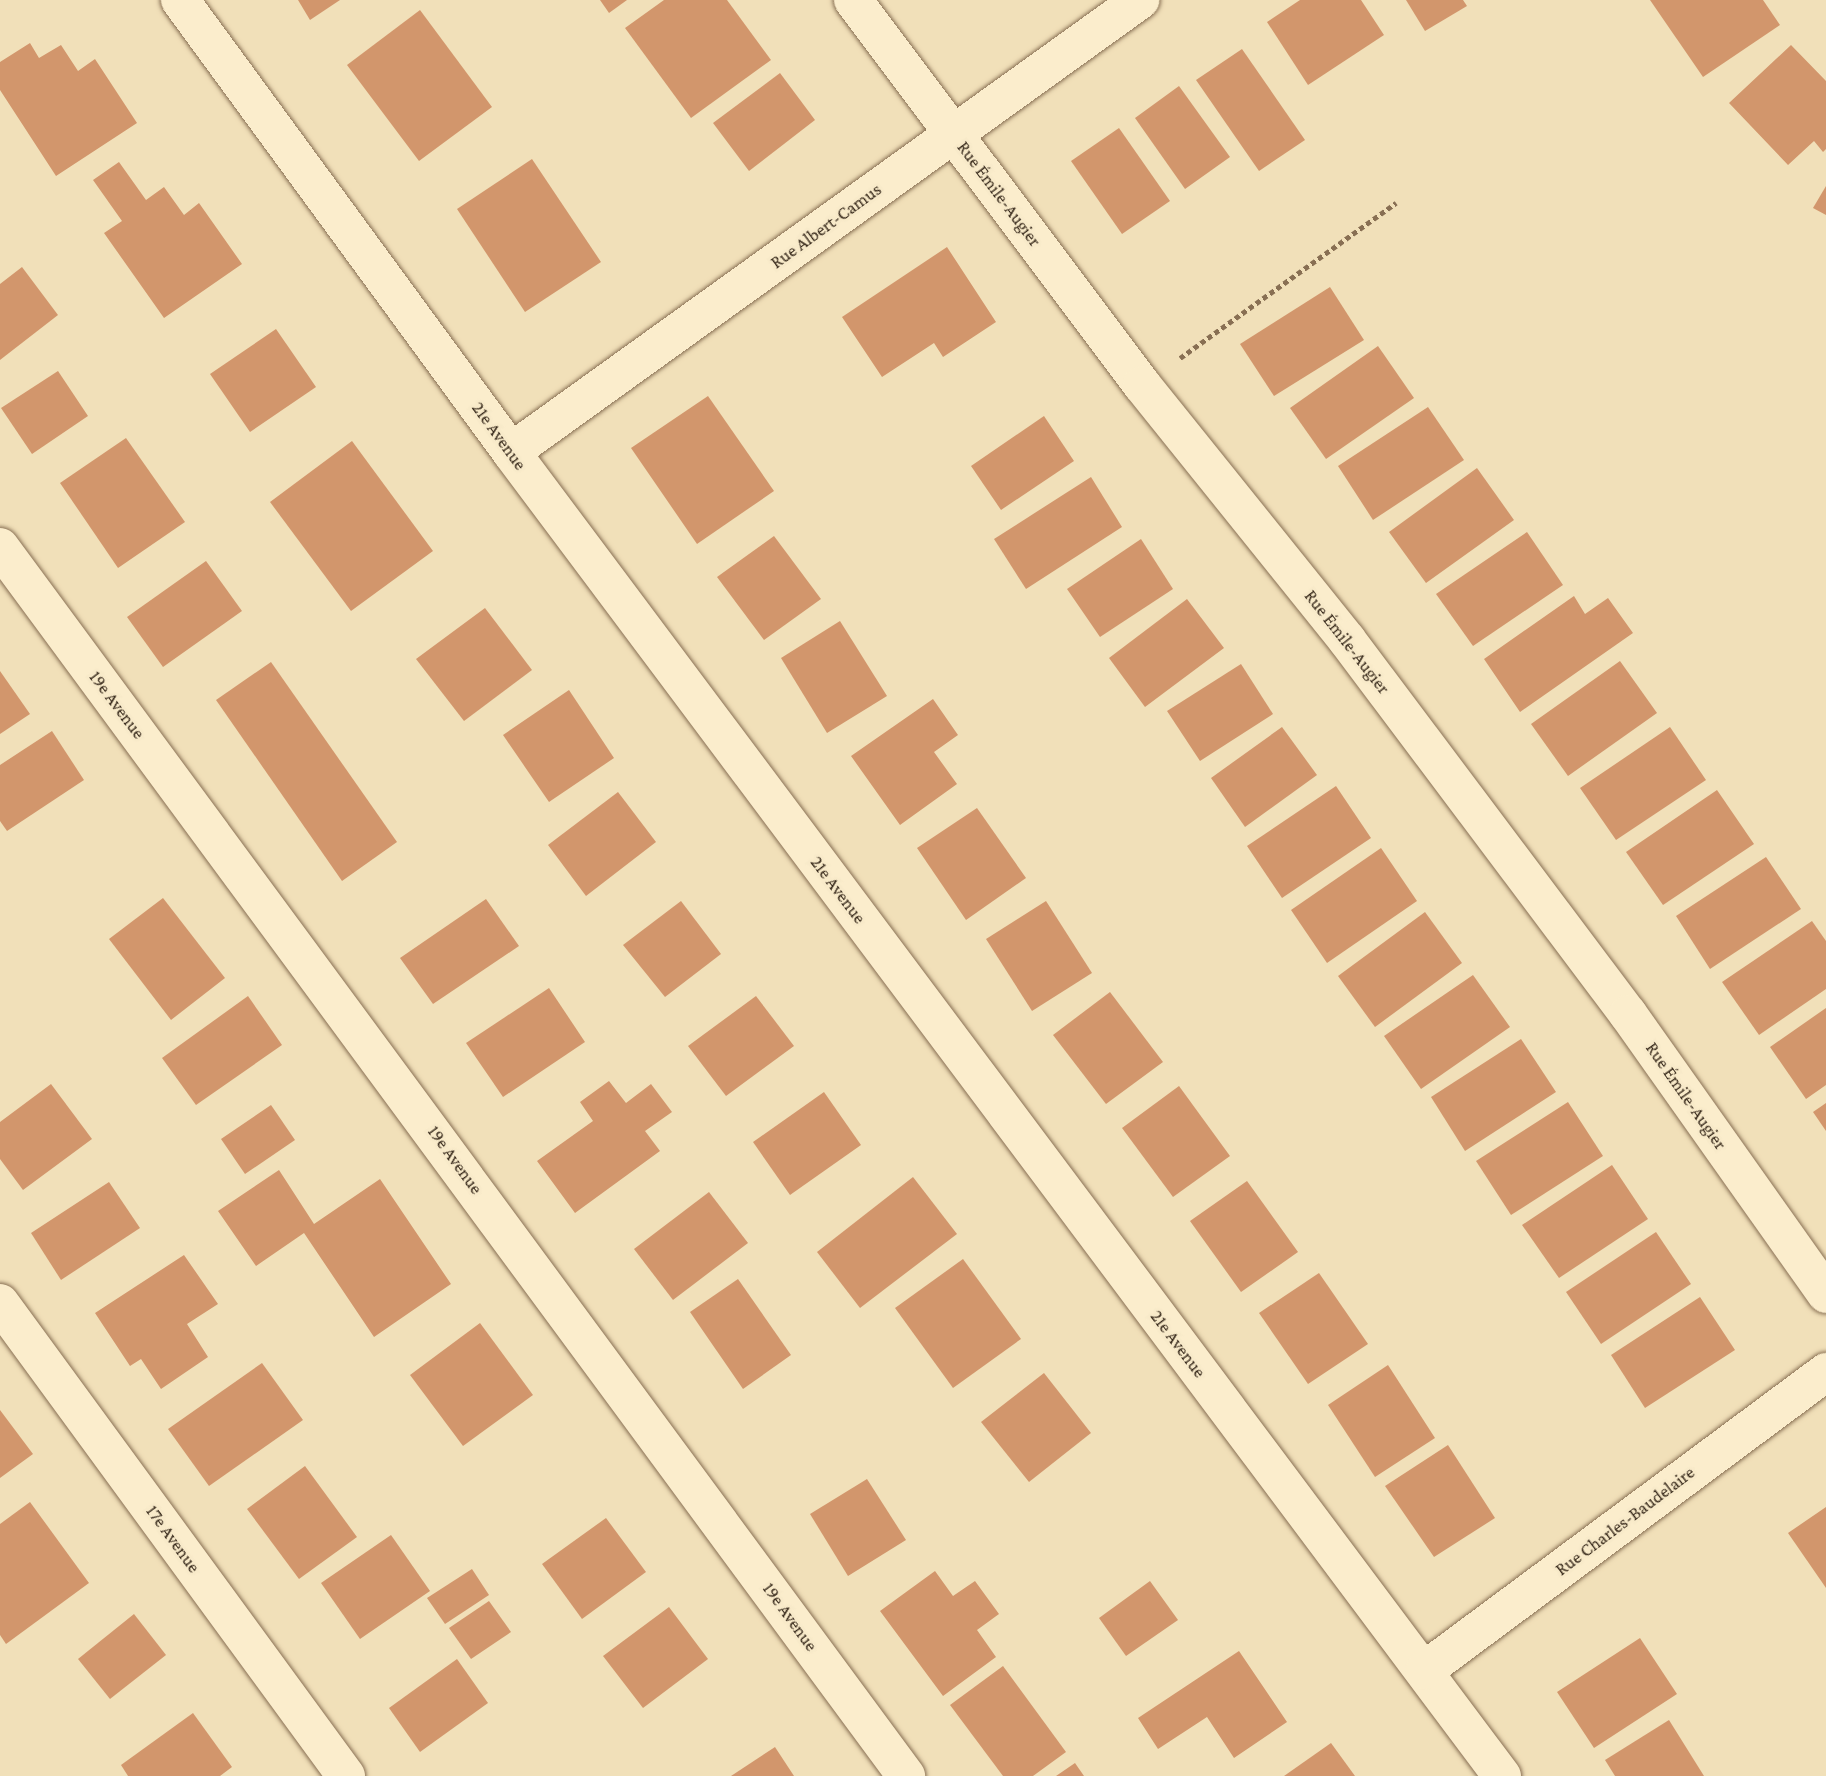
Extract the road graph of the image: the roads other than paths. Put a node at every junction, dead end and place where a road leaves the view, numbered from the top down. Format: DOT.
graph roads {
  1 [pos="180,0"];
  2 [pos="853,0"];
  3 [pos="1140,0"];
  4 [pos="954,134"];
  5 [pos="511,452"];
  6 [pos="0,547"];
  7 [pos="1826,1294"];
  8 [pos="0,1303"];
  9 [pos="1826,1372"];
  10 [pos="1425,1670"];
  11 [pos="346,1776"];
  12 [pos="906,1776"];
  13 [pos="1502,1776"];
  1 -- 5 [label="street, 21e Avenue"];
  2 -- 4 [label="street, Rue Émile-Augier"];
  3 -- 4 [label="street, Rue Albert-Camus"];
  4 -- 5 [label="street, Rue Albert-Camus"];
  4 -- 7 [label="street, Rue Émile-Augier"];
  5 -- 10 [label="street, 21e Avenue"];
  6 -- 12 [label="street, 19e Avenue"];
  8 -- 11 [label="street, 17e Avenue"];
  9 -- 10 [label="street, Rue Charles-Baudelaire"];
  10 -- 13 [label="street, 21e Avenue"];
}
